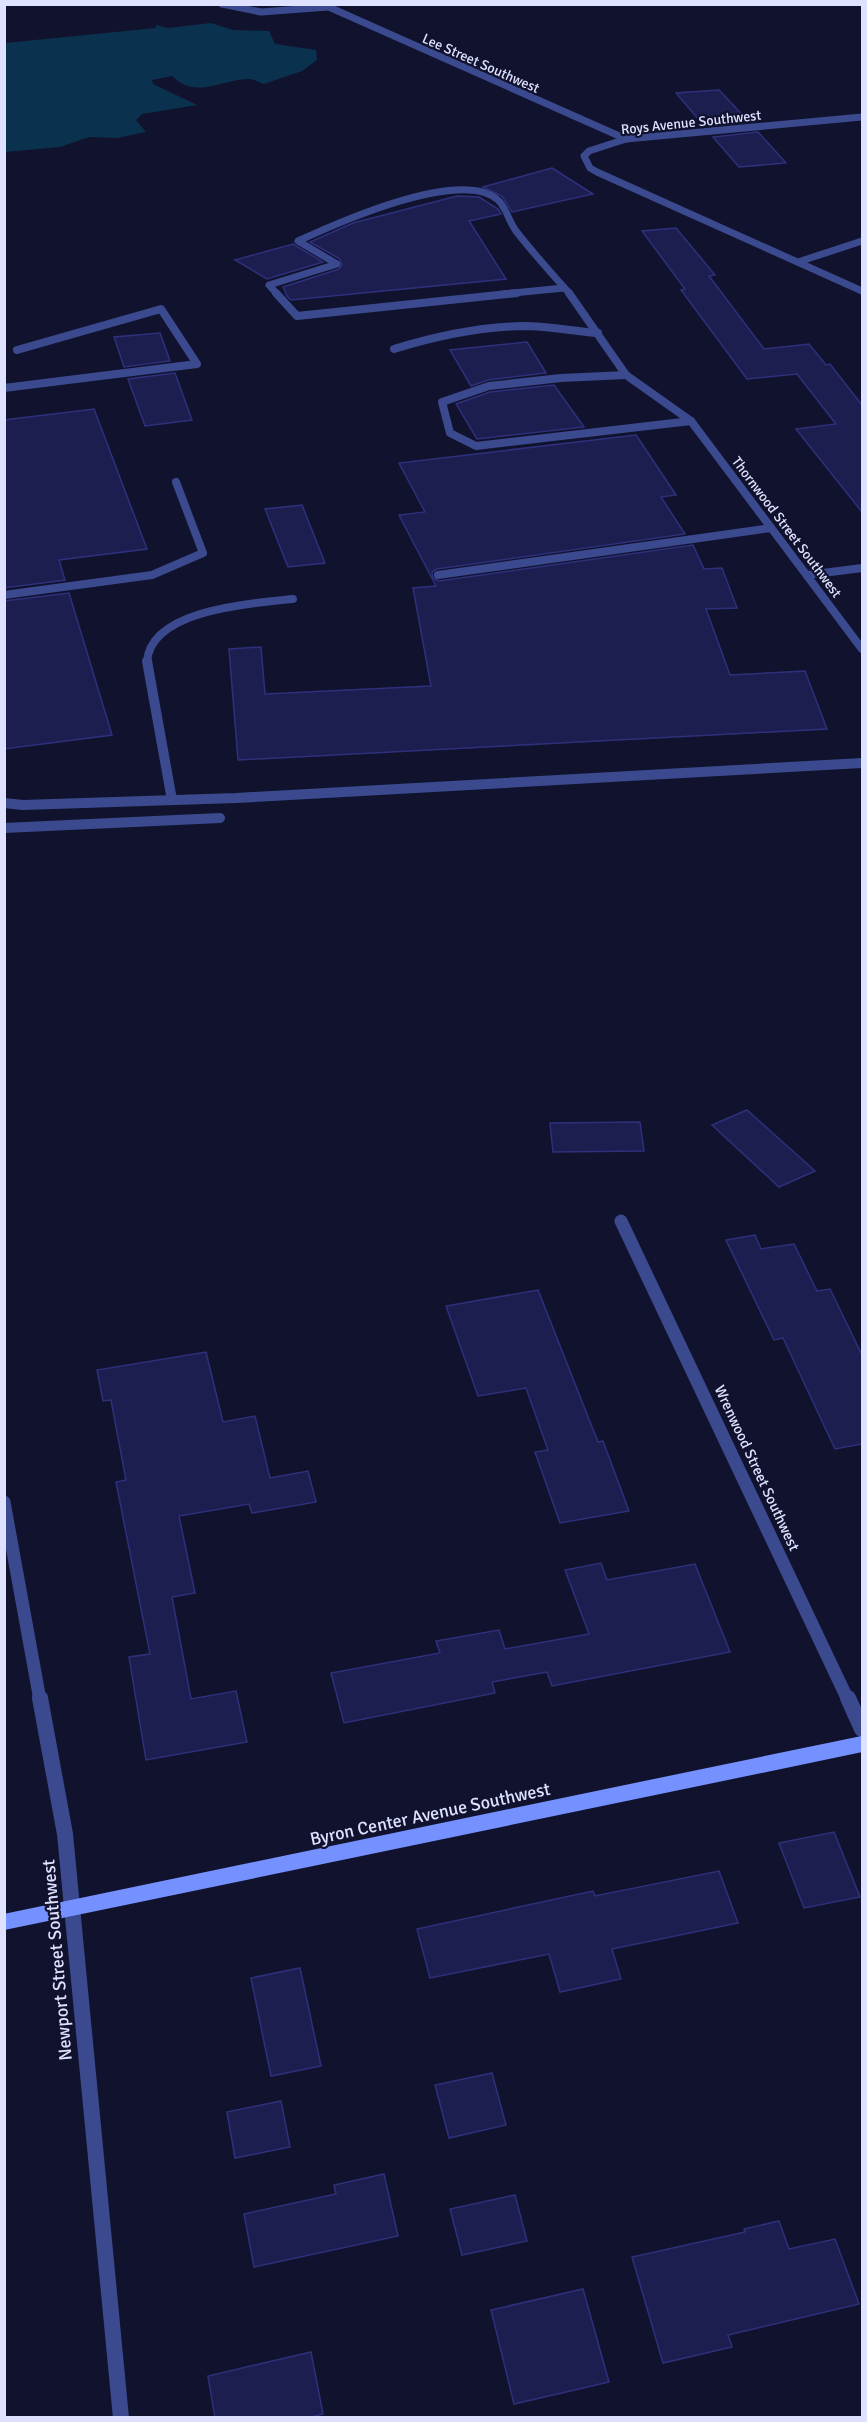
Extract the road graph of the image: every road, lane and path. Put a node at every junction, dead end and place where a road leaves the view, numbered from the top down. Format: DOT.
graph roads {
  1 [pos="222,4"];
  2 [pos="325,6"];
  3 [pos="862,117"];
  4 [pos="626,139"];
  5 [pos="862,241"];
  6 [pos="798,262"];
  7 [pos="564,288"];
  8 [pos="862,291"];
  9 [pos="598,333"];
  10 [pos="394,348"];
  11 [pos="17,350"];
  12 [pos="626,375"];
  13 [pos="4,388"];
  14 [pos="691,422"];
  15 [pos="176,482"];
  16 [pos="771,528"];
  17 [pos="862,568"];
  18 [pos="438,575"];
  19 [pos="807,575"];
  20 [pos="4,594"];
  21 [pos="293,599"];
  22 [pos="862,649"];
  23 [pos="862,763"];
  24 [pos="172,800"];
  25 [pos="4,803"];
  26 [pos="220,818"];
  27 [pos="4,828"];
  28 [pos="621,1221"];
  29 [pos="5,1507"];
  30 [pos="862,1729"];
  31 [pos="862,1744"];
  32 [pos="74,1908"];
  33 [pos="4,1922"];
  34 [pos="121,2418"];
  1 -- 2 [label="street, Lee Street Southwest"];
  2 -- 4 [label="street, Lee Street Southwest"];
  3 -- 4 [label="street, Roys Avenue Southwest"];
  4 -- 6 [label="street, Roys Avenue Southwest"];
  5 -- 6 [label="street"];
  6 -- 8 [label="street"];
  7 -- 7 [label="street"];
  7 -- 9 [label="street"];
  9 -- 10 [label="street"];
  9 -- 12 [label="street"];
  11 -- 13 [label="street"];
  12 -- 14 [label="street, Thornwood Street Southwest"];
  12 -- 14 [label="street"];
  14 -- 16 [label="street, Thornwood Street Southwest"];
  15 -- 20 [label="street"];
  16 -- 18 [label="street"];
  16 -- 19 [label="street, Thornwood Street Southwest"];
  17 -- 19 [label="street"];
  19 -- 22 [label="street, Thornwood Street Southwest"];
  21 -- 24 [label="street"];
  23 -- 24 [label="street"];
  24 -- 25 [label="street"];
  26 -- 27 [label="street"];
  28 -- 30 [label="street, Wrenwood Street Southwest"];
  29 -- 32 [label="street, Newport Street Southwest"];
  31 -- 32 [label="main road, Byron Center Avenue Southwest"];
  32 -- 33 [label="main road, Byron Center Avenue Southwest"];
  32 -- 34 [label="street, Newport Street Southwest"];
}
